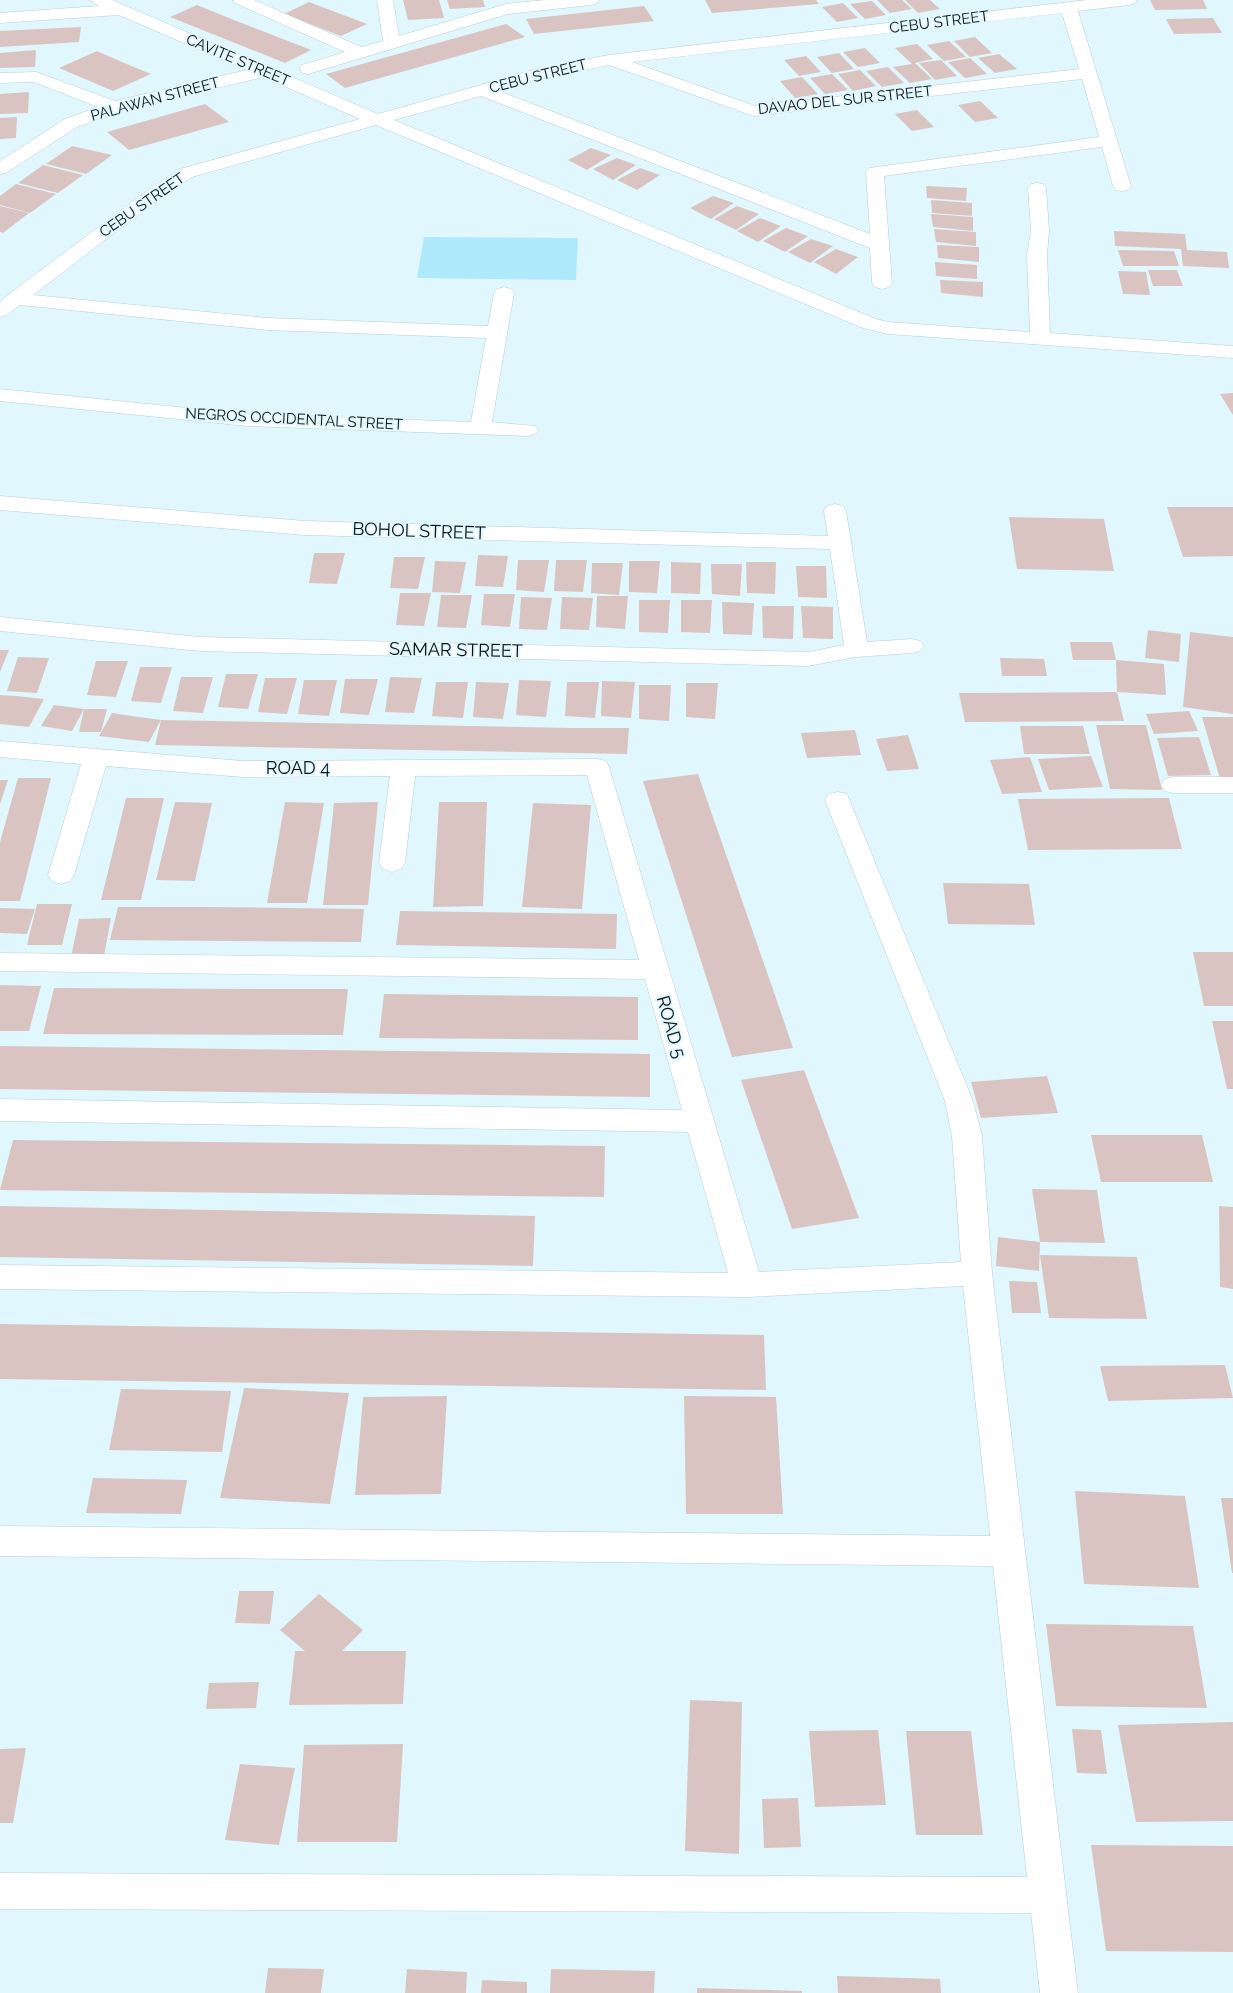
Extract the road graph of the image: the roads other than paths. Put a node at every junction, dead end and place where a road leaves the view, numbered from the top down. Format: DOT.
graph roads {
  1 [pos="98,0"];
  2 [pos="242,0"];
  3 [pos="385,0"];
  4 [pos="591,0"];
  5 [pos="1129,0"];
  6 [pos="505,4"];
  7 [pos="1069,7"];
  8 [pos="122,10"];
  9 [pos="0,18"];
  10 [pos="392,42"];
  11 [pos="360,53"];
  12 [pos="609,60"];
  13 [pos="308,69"];
  14 [pos="265,71"];
  15 [pos="1088,73"];
  16 [pos="0,78"];
  17 [pos="481,90"];
  18 [pos="114,107"];
  19 [pos="378,120"];
  20 [pos="1109,141"];
  21 [pos="34,145"];
  22 [pos="0,147"];
  23 [pos="0,169"];
  24 [pos="1122,186"];
  25 [pos="1037,188"];
  26 [pos="880,245"];
  27 [pos="882,283"];
  28 [pos="504,293"];
  29 [pos="8,305"];
  30 [pos="497,332"];
  31 [pos="1040,338"];
  32 [pos="1233,352"];
  33 [pos="0,394"];
  34 [pos="480,429"];
  35 [pos="528,430"];
  36 [pos="0,503"];
  37 [pos="835,511"];
  38 [pos="839,542"];
  39 [pos="0,624"];
  40 [pos="912,646"];
  41 [pos="856,650"];
  42 [pos="0,748"];
  43 [pos="96,756"];
  44 [pos="597,767"];
  45 [pos="404,768"];
  46 [pos="1174,785"];
  47 [pos="1233,785"];
  48 [pos="838,800"];
  49 [pos="392,864"];
  50 [pos="61,875"];
  51 [pos="0,962"];
  52 [pos="655,970"];
  53 [pos="0,1110"];
  54 [pos="698,1120"];
  55 [pos="977,1273"];
  56 [pos="0,1277"];
  57 [pos="747,1285"];
  58 [pos="0,1541"];
  59 [pos="1010,1551"];
  60 [pos="0,1891"];
  61 [pos="1048,1895"];
  62 [pos="1059,1993"];
  1 -- 8 [label="street, CAVITE STREET"];
  2 -- 11 [label="street"];
  3 -- 10 [label="street"];
  4 -- 6 [label="street"];
  5 -- 7 [label="street, CEBU STREET"];
  6 -- 10 [label="street"];
  7 -- 12 [label="street, CEBU STREET"];
  7 -- 15 [label="street"];
  8 -- 9 [label="street"];
  8 -- 14 [label="street, CAVITE STREET"];
  10 -- 11 [label="street"];
  11 -- 13 [label="street"];
  12 -- 15 [label="street, DAVAO DEL SUR STREET"];
  12 -- 17 [label="street, CEBU STREET"];
  14 -- 18 [label="street, PALAWAN STREET"];
  14 -- 19 [label="street, CAVITE STREET"];
  15 -- 20 [label="street"];
  16 -- 18 [label="street"];
  17 -- 19 [label="street, CEBU STREET"];
  17 -- 26 [label="street"];
  18 -- 21 [label="street, PALAWAN STREET"];
  19 -- 29 [label="street, CEBU STREET"];
  19 -- 31 [label="street, CAVITE STREET"];
  20 -- 24 [label="street"];
  20 -- 26 [label="street"];
  21 -- 22 [label="street"];
  21 -- 23 [label="street, PALAWAN STREET"];
  25 -- 31 [label="street"];
  26 -- 27 [label="street"];
  28 -- 30 [label="street"];
  29 -- 30 [label="street"];
  30 -- 34 [label="street"];
  31 -- 32 [label="street, CAVITE STREET"];
  33 -- 34 [label="street, NEGROS OCCIDENTAL STREET"];
  34 -- 35 [label="street, NEGROS OCCIDENTAL STREET"];
  36 -- 38 [label="street, BOHOL STREET"];
  37 -- 38 [label="street"];
  38 -- 41 [label="street"];
  39 -- 41 [label="street, SAMAR STREET"];
  40 -- 41 [label="street, SAMAR STREET"];
  42 -- 43 [label="street, ROAD 4"];
  43 -- 45 [label="street, ROAD 4"];
  43 -- 50 [label="street"];
  44 -- 45 [label="street, ROAD 4"];
  44 -- 52 [label="street, ROAD 5"];
  45 -- 49 [label="street"];
  46 -- 47 [label="street"];
  48 -- 55 [label="street"];
  51 -- 52 [label="street"];
  52 -- 54 [label="street, ROAD 5"];
  53 -- 54 [label="street"];
  54 -- 57 [label="street, ROAD 5"];
  55 -- 57 [label="street"];
  55 -- 59 [label="street"];
  56 -- 57 [label="street"];
  58 -- 59 [label="street"];
  59 -- 61 [label="street"];
  60 -- 61 [label="street"];
  61 -- 62 [label="street"];
}
